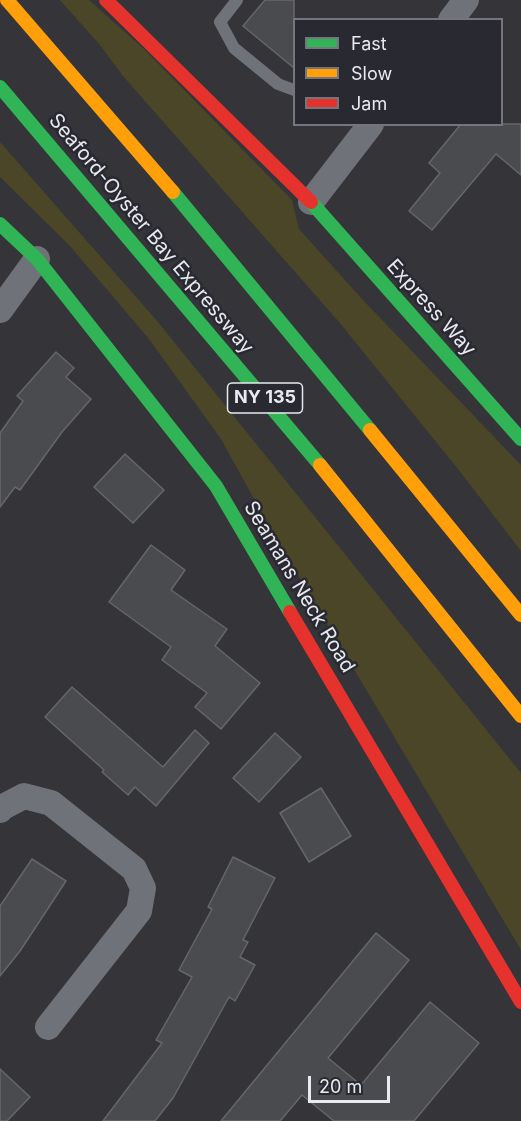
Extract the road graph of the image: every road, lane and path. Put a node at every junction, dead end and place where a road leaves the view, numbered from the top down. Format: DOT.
graph roads {
  1 [pos="6,0"];
  2 [pos="106,0"];
  3 [pos="237,0"];
  4 [pos="466,0"];
  5 [pos="452,18"];
  6 [pos="0,87"];
  7 [pos="293,90"];
  8 [pos="367,126"];
  9 [pos="311,202"];
  10 [pos="0,224"];
  11 [pos="38,259"];
  12 [pos="0,310"];
  13 [pos="521,439"];
  14 [pos="521,615"];
  15 [pos="521,716"];
  16 [pos="0,810"];
  17 [pos="521,1002"];
  18 [pos="48,1027"];
  1 -- 14 [label="main road, NY 135"];
  2 -- 9 [label="main road, Express Way"];
  3 -- 7 [label="lane"];
  4 -- 5 [label="street"];
  6 -- 15 [label="main road, Seaford-Oyster Bay Expressway / NY 135"];
  8 -- 9 [label="street"];
  9 -- 13 [label="main road, Express Way"];
  10 -- 11 [label="main road, Seamans Neck Road"];
  11 -- 12 [label="street"];
  11 -- 17 [label="main road, Seamans Neck Road"];
  16 -- 18 [label="street"];
}
